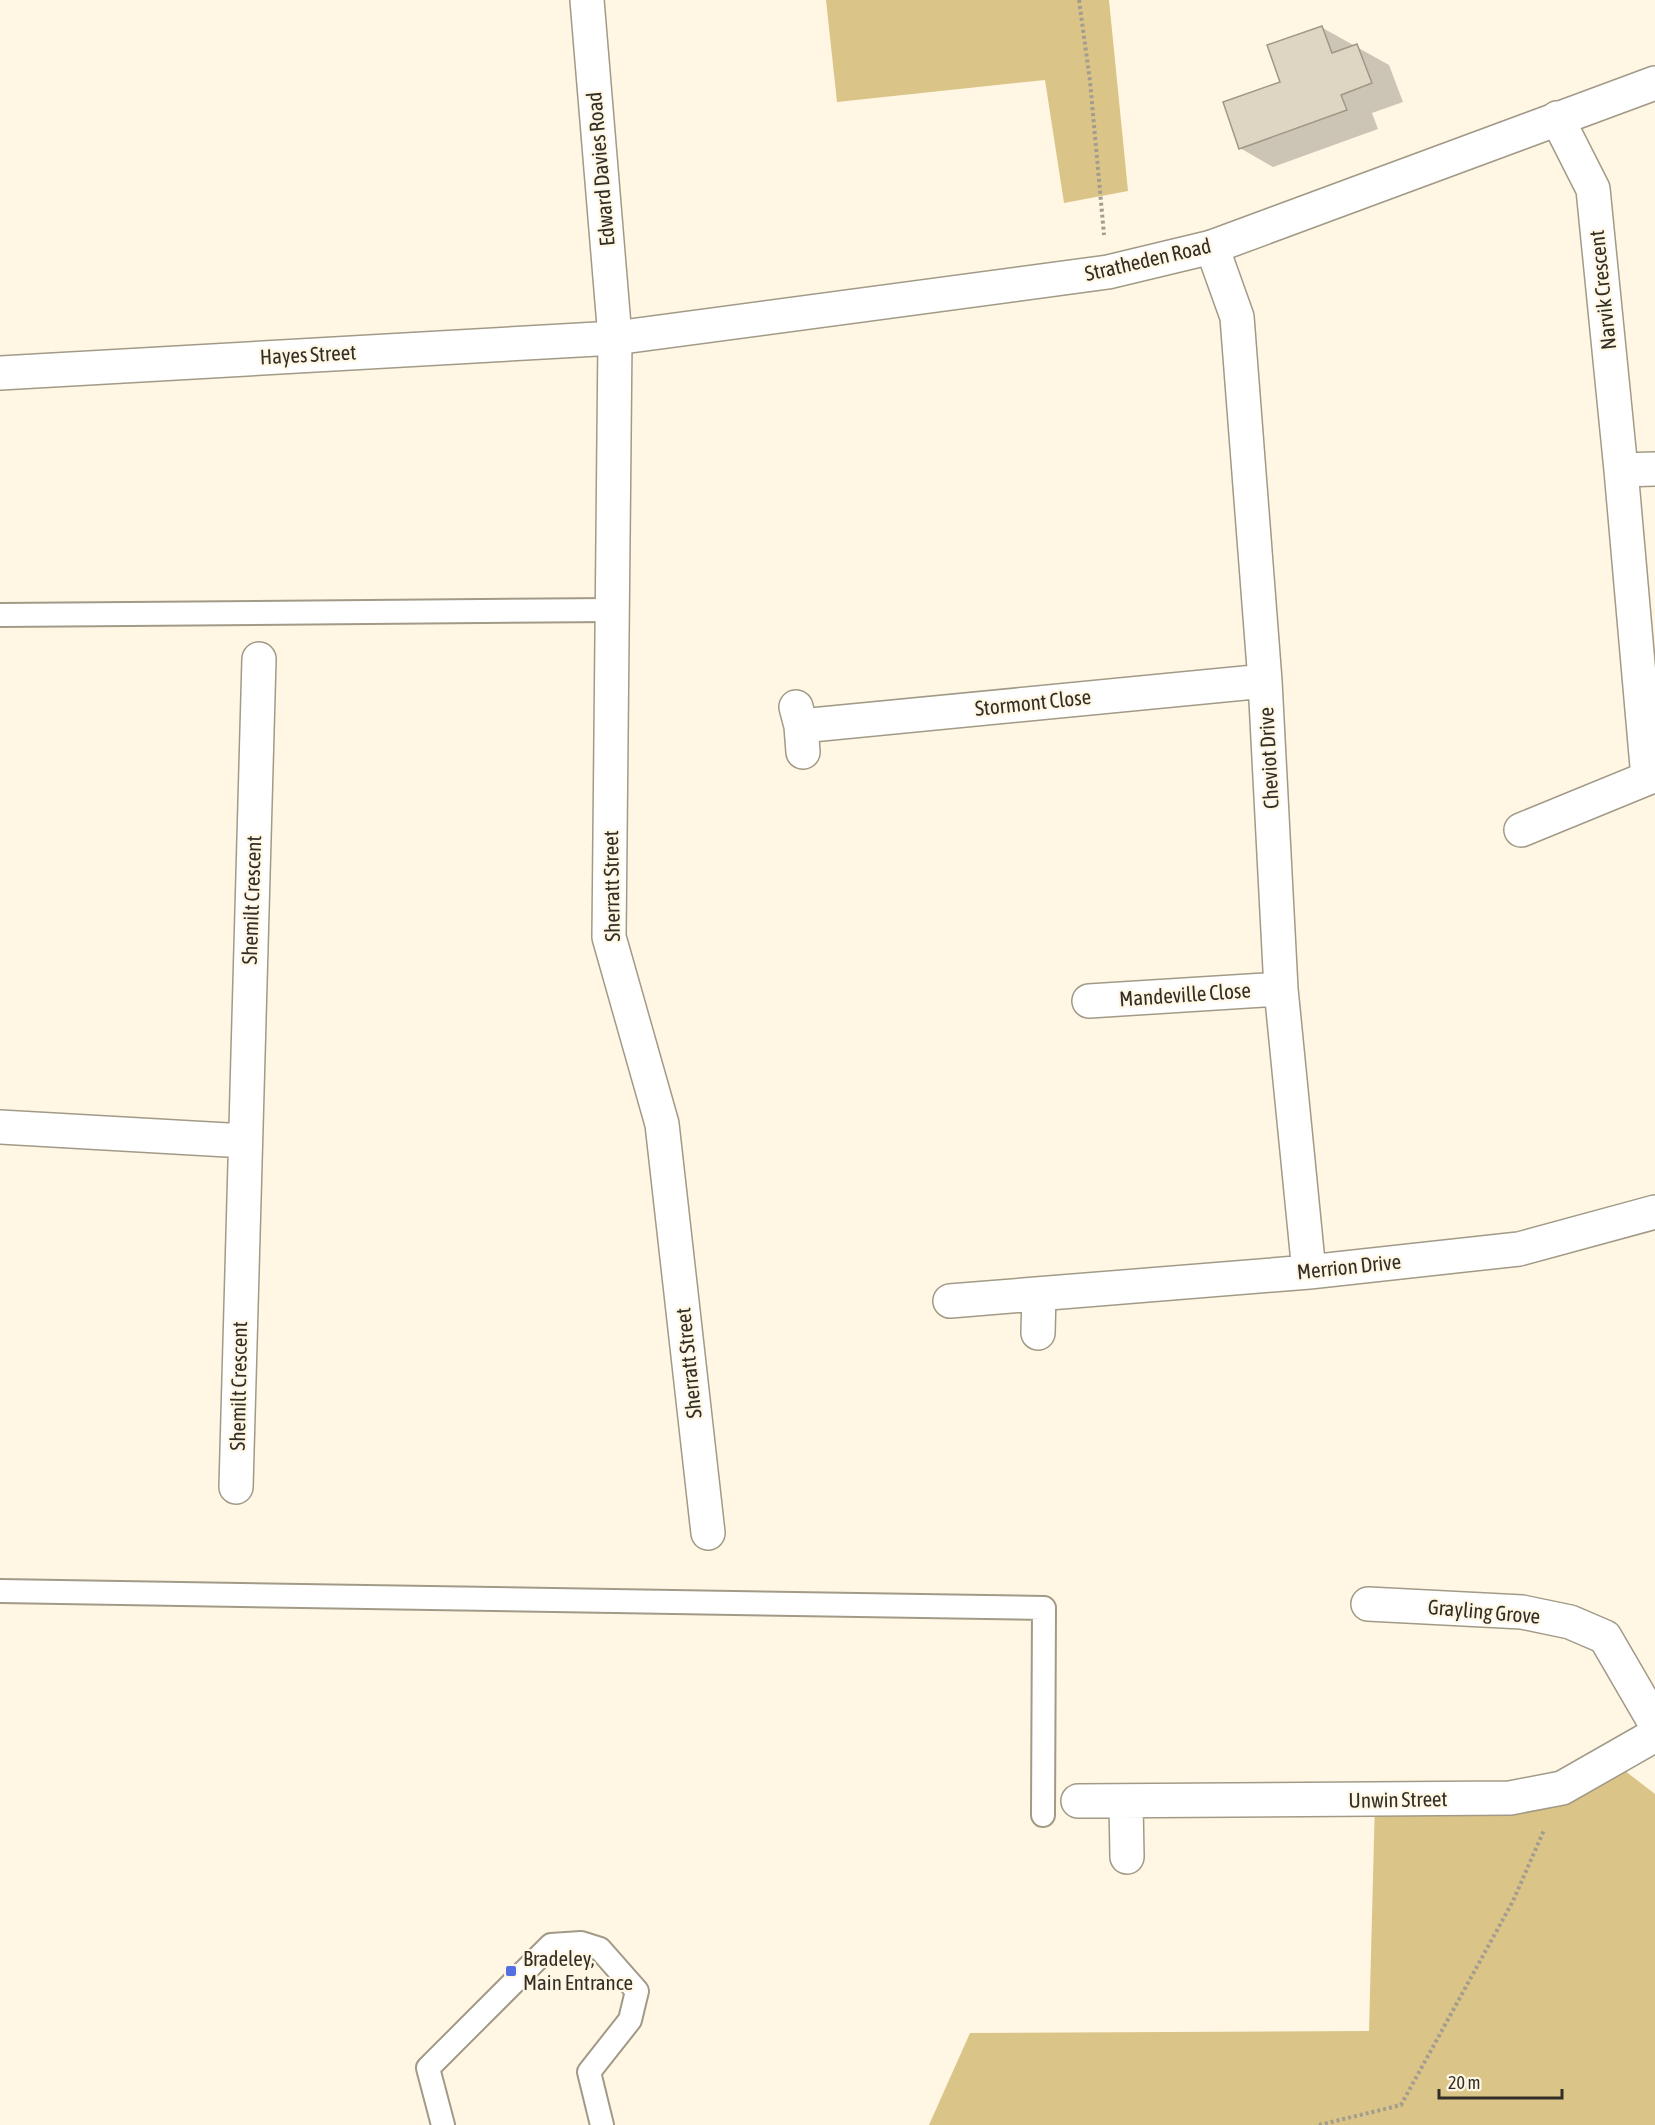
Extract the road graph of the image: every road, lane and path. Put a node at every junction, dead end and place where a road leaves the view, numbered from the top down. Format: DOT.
graph roads {
  1 [pos="587,0"];
  2 [pos="1078,0"];
  3 [pos="1655,83"];
  4 [pos="1557,118"];
  5 [pos="1212,247"];
  6 [pos="1108,272"];
  7 [pos="615,338"];
  8 [pos="0,373"];
  9 [pos="1655,469"];
  10 [pos="1621,470"];
  11 [pos="613,610"];
  12 [pos="0,615"];
  13 [pos="259,658"];
  14 [pos="1265,681"];
  15 [pos="800,728"];
  16 [pos="1652,776"];
  17 [pos="1521,830"];
  18 [pos="1281,989"];
  19 [pos="1089,1001"];
  20 [pos="0,1127"];
  21 [pos="245,1141"];
  22 [pos="1655,1212"];
  23 [pos="1309,1272"];
  24 [pos="1039,1294"];
  25 [pos="950,1301"];
  26 [pos="1038,1333"];
  27 [pos="236,1487"];
  28 [pos="708,1533"];
  29 [pos="0,1591"];
  30 [pos="1368,1604"];
  31 [pos="1655,1723"];
  32 [pos="1655,1735"];
  33 [pos="1562,1788"];
  34 [pos="1078,1801"];
  35 [pos="1126,1802"];
  36 [pos="1043,1815"];
  37 [pos="1127,1857"];
  38 [pos="443,2125"];
  39 [pos="602,2125"];
  40 [pos="1319,2125"];
  1 -- 7 [label="street, Edward Davies Road"];
  2 -- 6 [label="path"];
  3 -- 4 [label="street, Stratheden Road"];
  4 -- 5 [label="street, Stratheden Road"];
  4 -- 10 [label="street, Narvik Crescent"];
  5 -- 6 [label="street, Stratheden Road"];
  5 -- 14 [label="street, Cheviot Drive"];
  6 -- 7 [label="street, Stratheden Road"];
  7 -- 8 [label="street, Hayes Street"];
  7 -- 11 [label="street, Sherratt Street"];
  9 -- 10 [label="street"];
  10 -- 16 [label="street, Narvik Crescent"];
  11 -- 12 [label="lane"];
  11 -- 28 [label="street, Sherratt Street"];
  13 -- 21 [label="street, Shemilt Crescent"];
  14 -- 15 [label="street, Stormont Close"];
  14 -- 18 [label="street, Cheviot Drive"];
  16 -- 17 [label="street, Narvik Crescent"];
  18 -- 19 [label="street, Mandeville Close"];
  18 -- 23 [label="street, Cheviot Drive"];
  20 -- 21 [label="street"];
  21 -- 27 [label="street, Shemilt Crescent"];
  22 -- 23 [label="street, Merrion Drive"];
  23 -- 24 [label="street, Merrion Drive"];
  24 -- 25 [label="street, Merrion Drive"];
  24 -- 26 [label="street"];
  29 -- 36 [label="lane"];
  30 -- 31 [label="street, Grayling Grove"];
  32 -- 33 [label="street, Unwin Street"];
  33 -- 35 [label="street, Unwin Street"];
  33 -- 40 [label="path"];
  34 -- 35 [label="street, Unwin Street"];
  35 -- 37 [label="street"];
  38 -- 39 [label="lane"];
}
